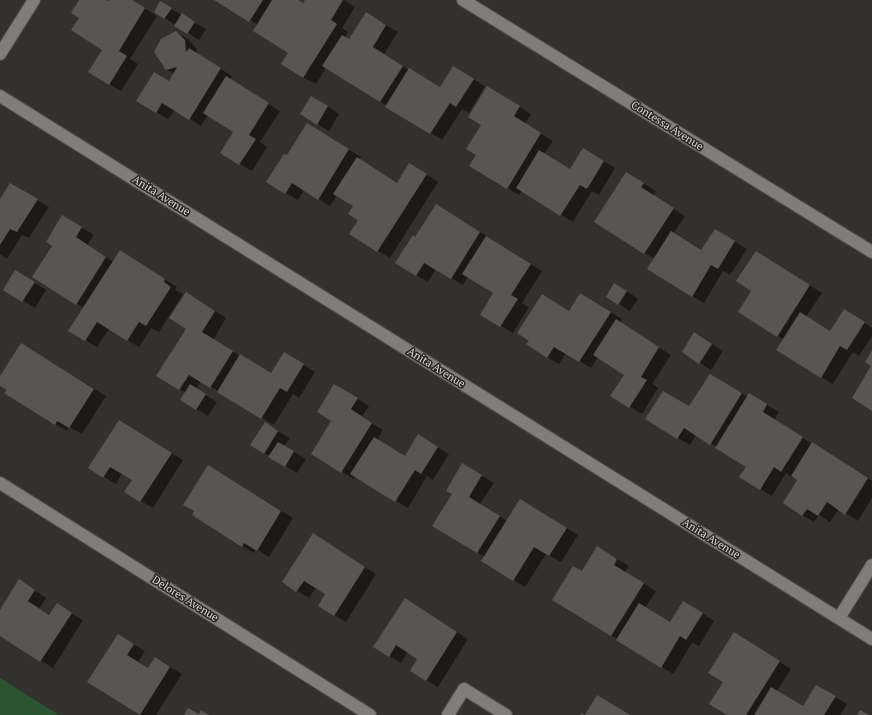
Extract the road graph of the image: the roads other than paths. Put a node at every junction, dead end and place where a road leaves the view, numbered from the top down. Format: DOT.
graph roads {
  1 [pos="34,0"];
  2 [pos="463,0"];
  3 [pos="0,54"];
  4 [pos="0,96"];
  5 [pos="872,252"];
  6 [pos="0,483"];
  7 [pos="872,565"];
  8 [pos="839,618"];
  9 [pos="872,639"];
  10 [pos="370,715"];
  11 [pos="448,715"];
  12 [pos="506,715"];
  1 -- 3 [label="street"];
  2 -- 5 [label="street, Contessa Avenue"];
  4 -- 8 [label="street, Anita Avenue"];
  6 -- 10 [label="street, Delores Avenue"];
  7 -- 8 [label="street"];
  8 -- 9 [label="street, Anita Avenue"];
  11 -- 12 [label="street"];
}
